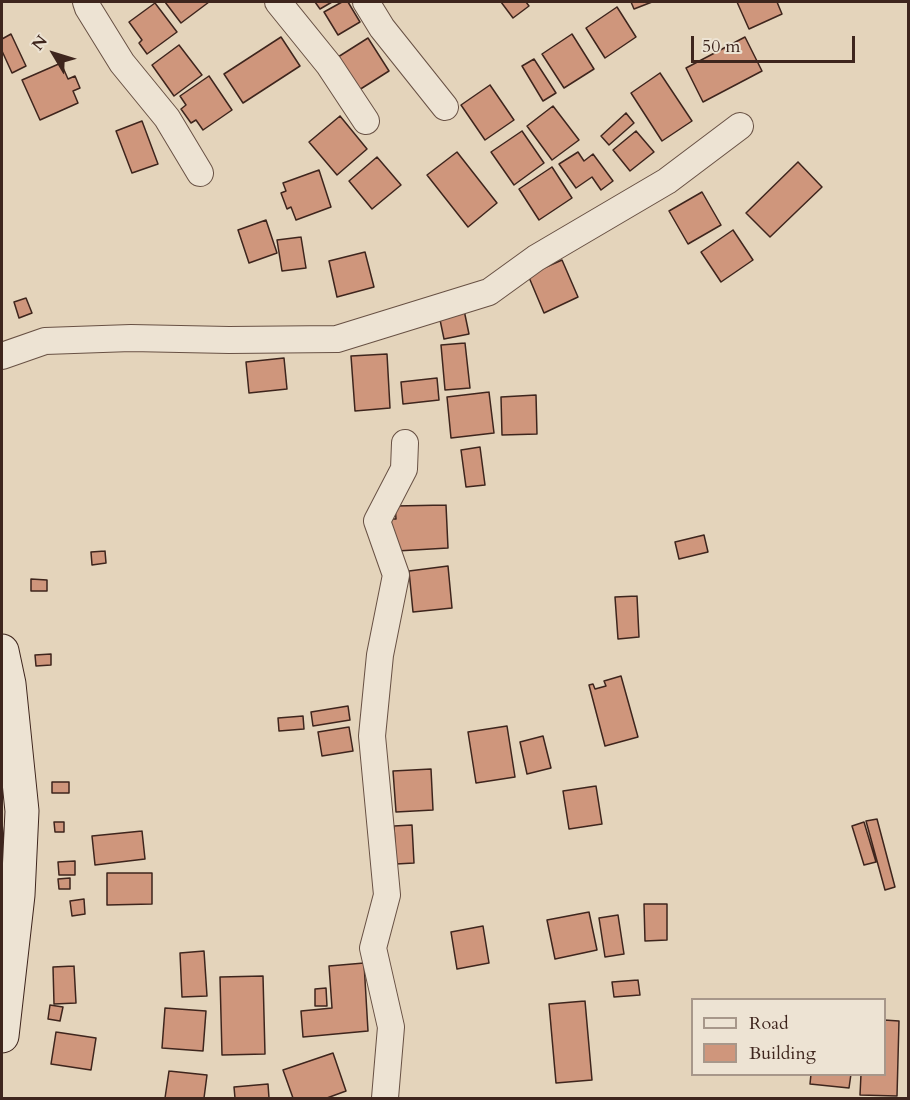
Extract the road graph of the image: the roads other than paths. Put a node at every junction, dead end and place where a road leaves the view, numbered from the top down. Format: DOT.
graph roads {
  1 [pos="86,2"];
  2 [pos="278,2"];
  3 [pos="366,2"];
  4 [pos="445,107"];
  5 [pos="366,121"];
  6 [pos="740,126"];
  7 [pos="200,173"];
  8 [pos="2,356"];
  9 [pos="405,443"];
  10 [pos="2,651"];
  11 [pos="6,980"];
  12 [pos="2,1036"];
  13 [pos="385,1098"];
  1 -- 7 [label="street"];
  2 -- 5 [label="street"];
  3 -- 4 [label="street"];
  6 -- 8 [label="street"];
  9 -- 13 [label="street"];
  10 -- 11 [label="street"];
  11 -- 12 [label="street"];
}
